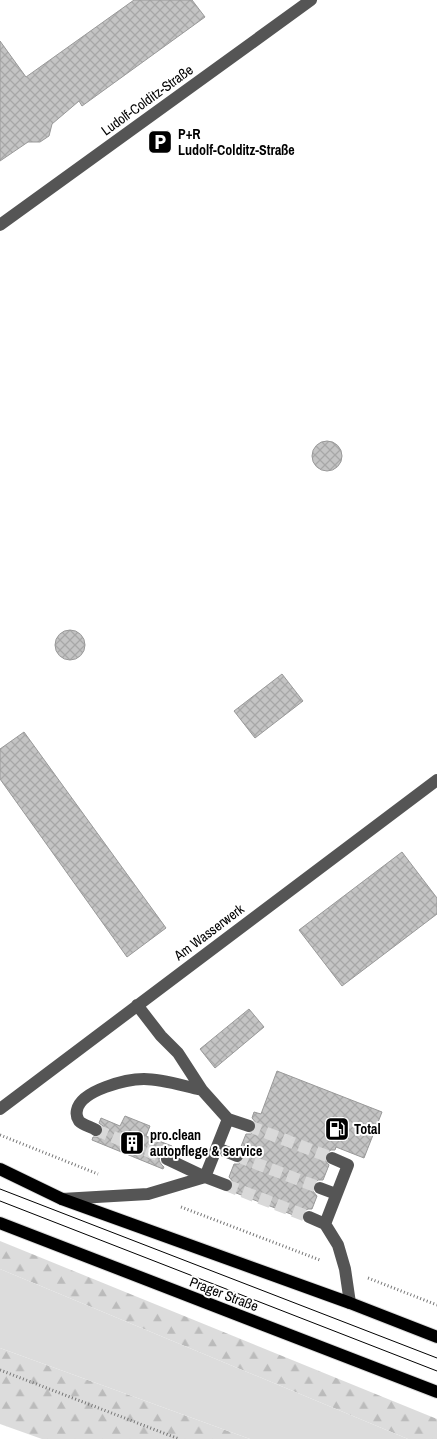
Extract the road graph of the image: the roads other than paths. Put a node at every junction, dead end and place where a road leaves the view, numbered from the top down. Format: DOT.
graph roads {
  1 [pos="311,0"];
  2 [pos="0,225"];
  3 [pos="437,780"];
  4 [pos="137,1005"];
  5 [pos="202,1090"];
  6 [pos="0,1109"];
  7 [pos="228,1118"];
  8 [pos="249,1126"];
  9 [pos="96,1130"];
  10 [pos="217,1148"];
  11 [pos="237,1156"];
  12 [pos="332,1158"];
  13 [pos="167,1159"];
  14 [pos="0,1168"];
  15 [pos="205,1177"];
  16 [pos="226,1185"];
  17 [pos="320,1188"];
  18 [pos="336,1194"];
  19 [pos="62,1199"];
  20 [pos="309,1217"];
  21 [pos="0,1223"];
  22 [pos="325,1224"];
  23 [pos="350,1303"];
  24 [pos="437,1337"];
  25 [pos="437,1392"];
  1 -- 2 [label="street, Ludolf-Colditz-Straße"];
  3 -- 4 [label="street, Am Wasserwerk"];
  4 -- 5 [label="street"];
  4 -- 6 [label="street, Am Wasserwerk"];
  5 -- 7 [label="street"];
  5 -- 9 [label="street"];
  7 -- 8 [label="street"];
  7 -- 10 [label="street"];
  10 -- 11 [label="street"];
  10 -- 15 [label="street"];
  12 -- 18 [label="street"];
  13 -- 15 [label="street"];
  14 -- 19 [label="main road"];
  15 -- 16 [label="street"];
  15 -- 19 [label="street"];
  17 -- 18 [label="street"];
  18 -- 22 [label="street"];
  19 -- 23 [label="main road"];
  20 -- 22 [label="street"];
  21 -- 25 [label="main road, Prager Straße"];
  22 -- 23 [label="street"];
  23 -- 24 [label="main road"];
}
